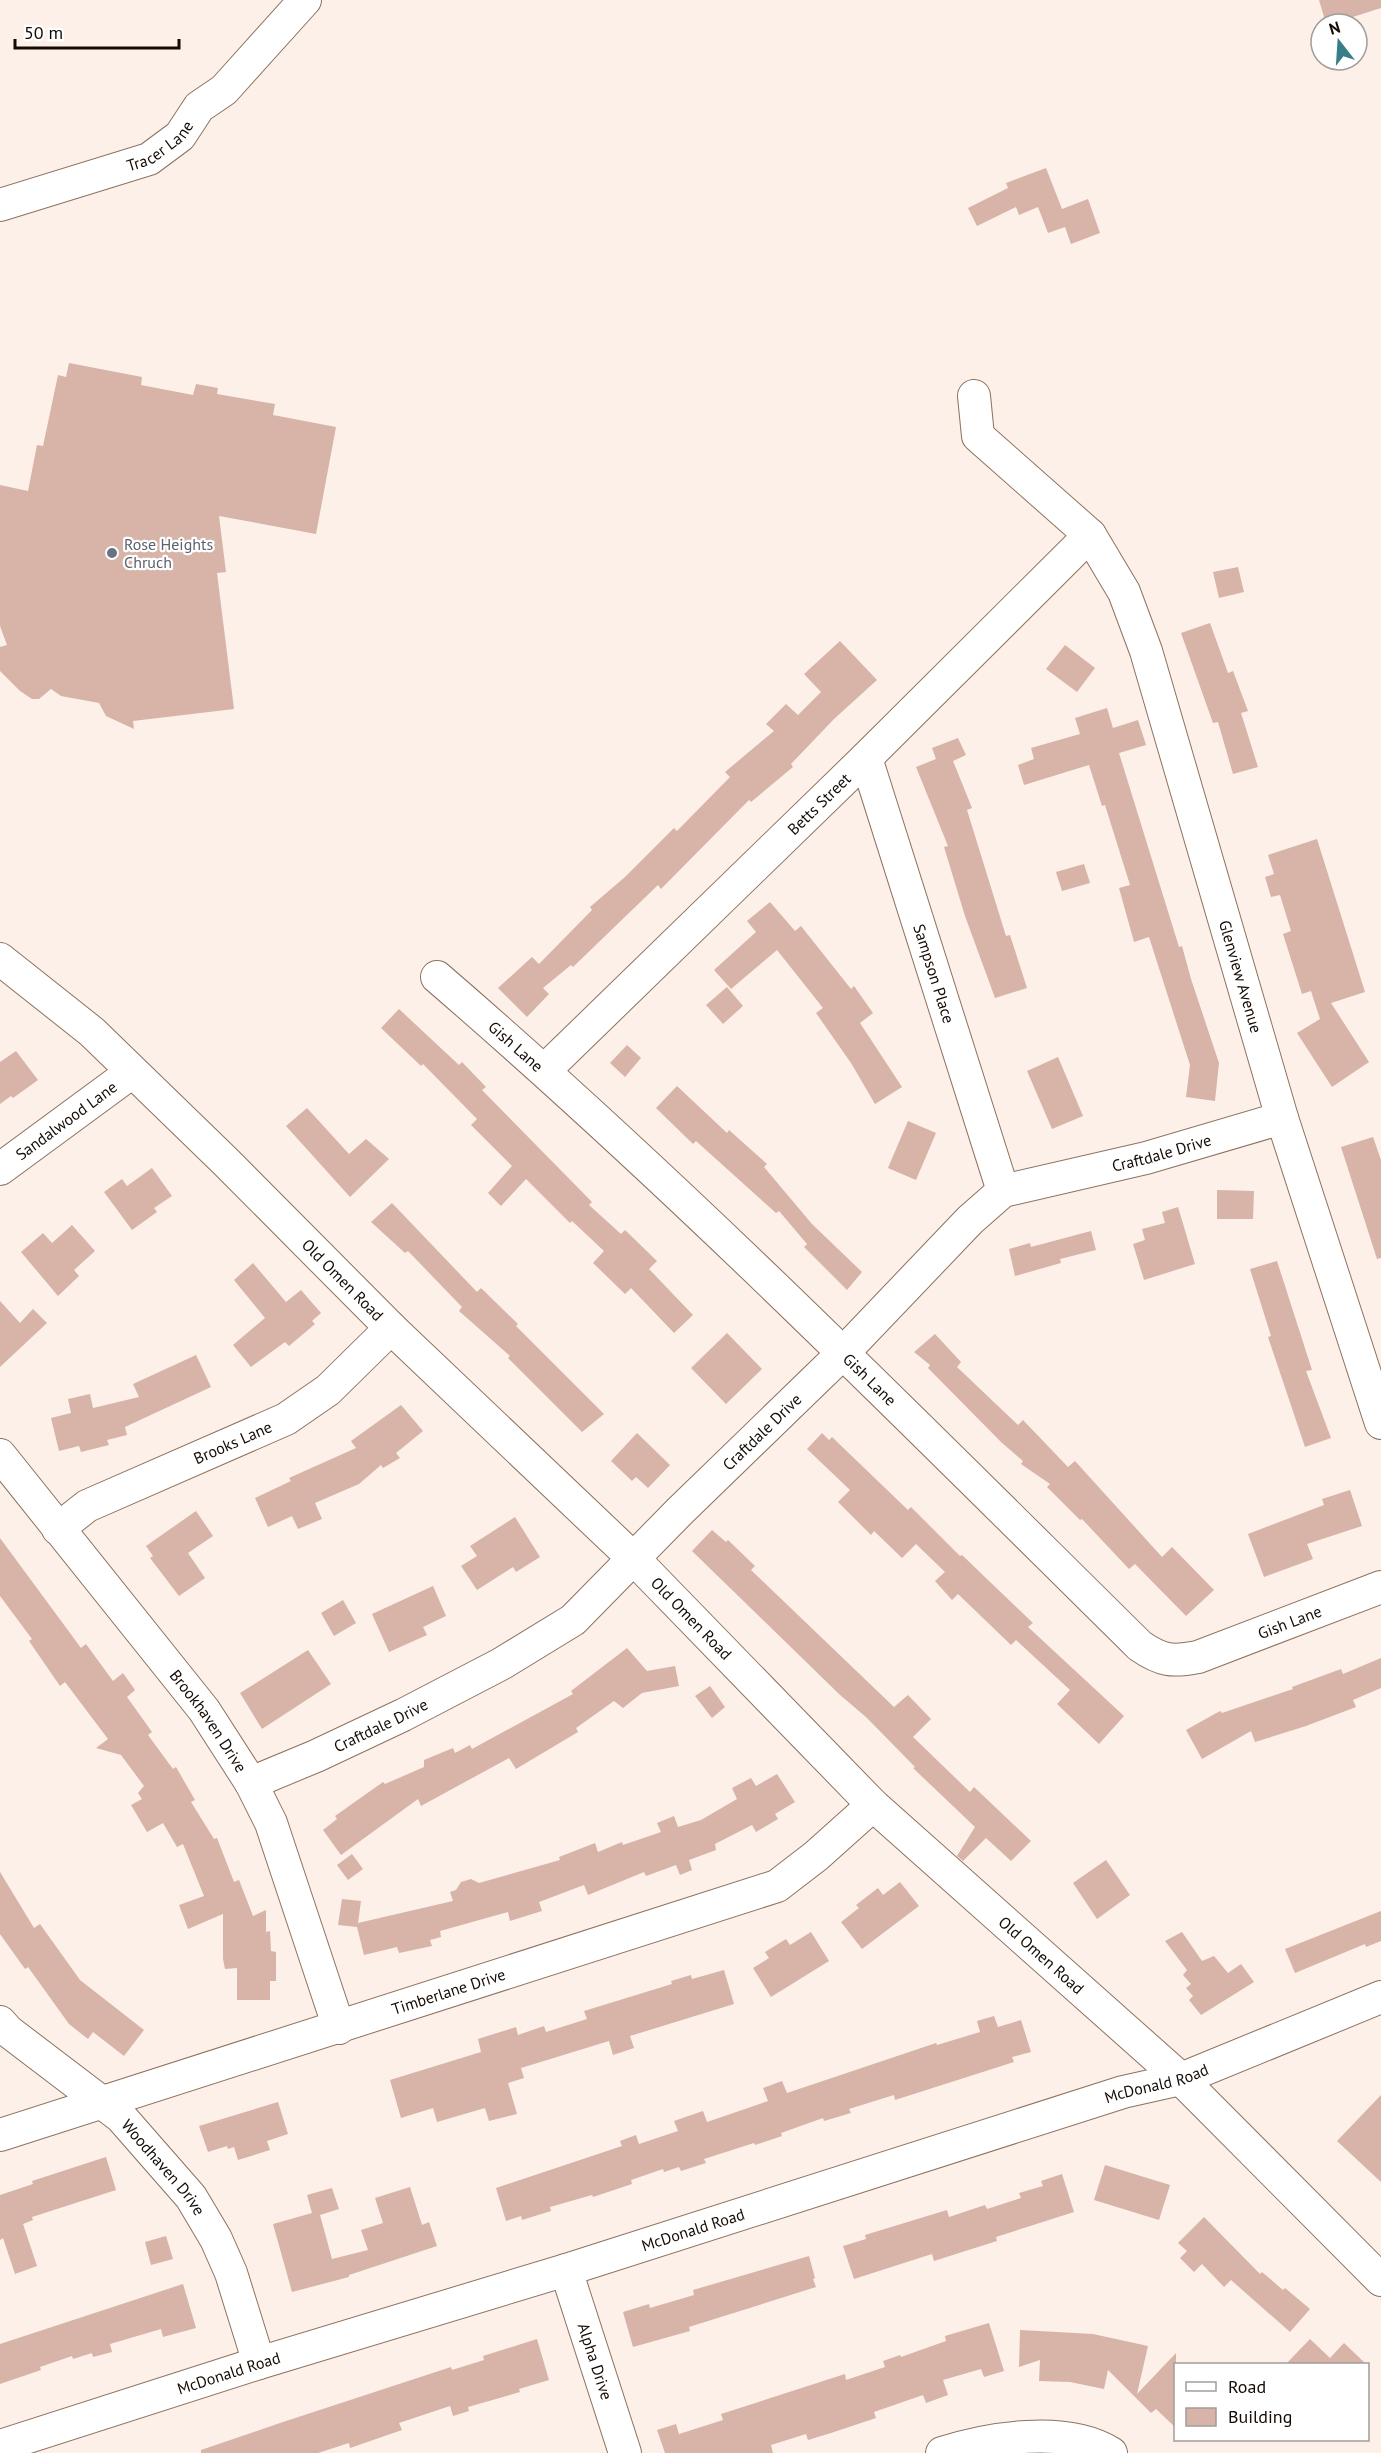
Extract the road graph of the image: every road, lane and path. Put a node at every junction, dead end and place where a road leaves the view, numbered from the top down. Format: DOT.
graph roads {
  1 [pos="305,0"];
  2 [pos="0,205"];
  3 [pos="974,396"];
  4 [pos="1090,535"];
  5 [pos="866,758"];
  6 [pos="0,959"];
  7 [pos="437,977"];
  8 [pos="545,1070"];
  9 [pos="132,1072"];
  10 [pos="1282,1118"];
  11 [pos="0,1168"];
  12 [pos="1003,1191"];
  13 [pos="391,1328"];
  14 [pos="843,1353"];
  15 [pos="1381,1423"];
  16 [pos="0,1455"];
  17 [pos="58,1529"];
  18 [pos="634,1560"];
  19 [pos="1381,1587"];
  20 [pos="251,1784"];
  21 [pos="873,1805"];
  22 [pos="1381,1997"];
  23 [pos="0,2022"];
  24 [pos="339,2028"];
  25 [pos="1181,2079"];
  26 [pos="100,2103"];
  27 [pos="0,2135"];
  28 [pos="566,2270"];
  29 [pos="1381,2280"];
  30 [pos="259,2363"];
  31 [pos="0,2446"];
  32 [pos="624,2453"];
  33 [pos="942,2453"];
  34 [pos="1111,2453"];
  1 -- 2 [label="street, Tracer Lane"];
  3 -- 4 [label="street, Glenview Avenue"];
  4 -- 5 [label="street, Betts Street"];
  4 -- 10 [label="street, Glenview Avenue"];
  5 -- 8 [label="street, Betts Street"];
  5 -- 12 [label="street, Sampson Place"];
  6 -- 9 [label="street, Old Omen Road"];
  7 -- 8 [label="street, Gish Lane"];
  8 -- 14 [label="street, Gish Lane"];
  9 -- 11 [label="street, Sandalwood Lane"];
  9 -- 13 [label="street, Old Omen Road"];
  10 -- 12 [label="street, Craftdale Drive"];
  10 -- 15 [label="street, Glenview Avenue"];
  12 -- 14 [label="street, Craftdale Drive"];
  13 -- 17 [label="street, Brooks Lane"];
  13 -- 18 [label="street, Old Omen Road"];
  14 -- 18 [label="street, Craftdale Drive"];
  14 -- 19 [label="street, Gish Lane"];
  16 -- 17 [label="street, Brookhaven Drive"];
  17 -- 20 [label="street, Brookhaven Drive"];
  18 -- 20 [label="street, Craftdale Drive"];
  18 -- 21 [label="street, Old Omen Road"];
  20 -- 24 [label="street, Brookhaven Drive"];
  21 -- 24 [label="street, Timberlane Drive"];
  21 -- 25 [label="street, Old Omen Road"];
  22 -- 25 [label="street, McDonald Road"];
  23 -- 26 [label="street, Woodhaven Drive"];
  24 -- 26 [label="street, Timberlane Drive"];
  25 -- 28 [label="street, McDonald Road"];
  25 -- 29 [label="street, Old Omen Road"];
  26 -- 27 [label="street, Timberlane Drive"];
  26 -- 30 [label="street, Woodhaven Drive"];
  28 -- 30 [label="street, McDonald Road"];
  28 -- 32 [label="street, Alpha Drive"];
  30 -- 31 [label="street, McDonald Road"];
  33 -- 34 [label="street"];
}
